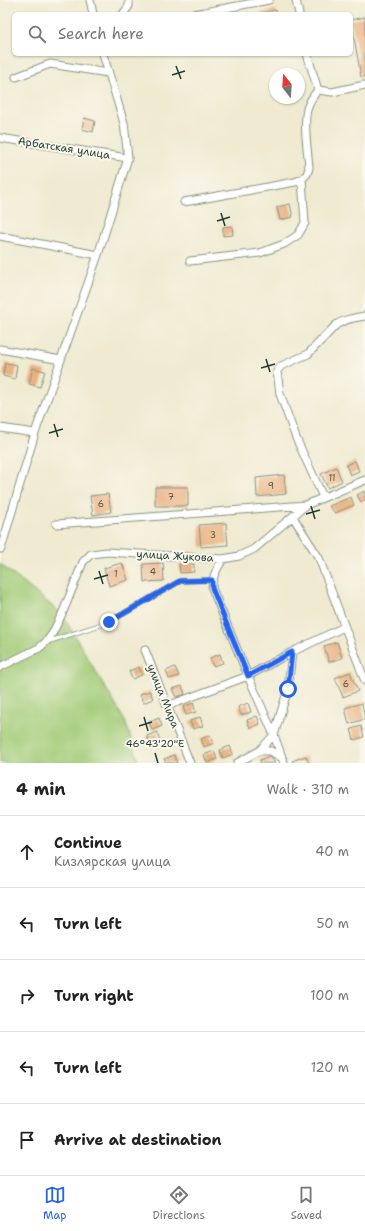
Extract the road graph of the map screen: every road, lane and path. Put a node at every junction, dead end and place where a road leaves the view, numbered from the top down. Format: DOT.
graph roads {
  1 [pos="90,0"];
  2 [pos="129,0"];
  3 [pos="269,0"];
  4 [pos="296,0"];
  5 [pos="93,12"];
  6 [pos="124,12"];
  7 [pos="205,12"];
  8 [pos="299,12"];
  9 [pos="104,56"];
  10 [pos="308,56"];
  11 [pos="108,73"];
  12 [pos="16,77"];
  13 [pos="365,85"];
  14 [pos="318,90"];
  15 [pos="0,138"];
  16 [pos="128,158"];
  17 [pos="302,179"];
  18 [pos="184,202"];
  19 [pos="0,236"];
  20 [pos="98,255"];
  21 [pos="190,261"];
  22 [pos="365,316"];
  23 [pos="0,349"];
  24 [pos="61,360"];
  25 [pos="0,428"];
  26 [pos="35,433"];
  27 [pos="365,480"];
  28 [pos="323,497"];
  29 [pos="306,505"];
  30 [pos="293,517"];
  31 [pos="56,524"];
  32 [pos="1,549"];
  33 [pos="223,559"];
  34 [pos="212,580"];
  35 [pos="344,627"];
  36 [pos="46,642"];
  37 [pos="145,650"];
  38 [pos="292,652"];
  39 [pos="0,667"];
  40 [pos="248,676"];
  41 [pos="365,681"];
  42 [pos="167,706"];
  43 [pos="274,735"];
  44 [pos="260,751"];
  45 [pos="283,760"];
  46 [pos="190,763"];
  47 [pos="238,763"];
  1 -- 5 [label="street"];
  2 -- 6 [label="street"];
  3 -- 7 [label="street"];
  4 -- 8 [label="street"];
  9 -- 11 [label="street"];
  10 -- 14 [label="street"];
  11 -- 12 [label="street"];
  11 -- 16 [label="street"];
  13 -- 14 [label="street"];
  14 -- 17 [label="street"];
  15 -- 16 [label="street, Арбатская улица"];
  16 -- 20 [label="street"];
  17 -- 18 [label="street"];
  17 -- 21 [label="street"];
  19 -- 20 [label="street"];
  20 -- 24 [label="street"];
  22 -- 28 [label="street"];
  23 -- 24 [label="street"];
  24 -- 26 [label="street"];
  25 -- 26 [label="street"];
  26 -- 32 [label="street"];
  27 -- 28 [label="street, улица Жукова"];
  28 -- 29 [label="street, улица Жукова"];
  29 -- 30 [label="street, улица Жукова"];
  29 -- 31 [label="street, улица Жукова"];
  30 -- 33 [label="street, улица Жукова"];
  30 -- 35 [label="street"];
  33 -- 34 [label="street"];
  33 -- 36 [label="street, улица Жукова"];
  34 -- 36 [label="lane"];
  34 -- 40 [label="street"];
  35 -- 38 [label="street"];
  35 -- 41 [label="street"];
  36 -- 39 [label="street"];
  37 -- 42 [label="street, улица Мира"];
  38 -- 40 [label="street"];
  38 -- 43 [label="street"];
  40 -- 42 [label="street"];
  40 -- 43 [label="street"];
  42 -- 46 [label="street, улица Мира"];
  43 -- 44 [label="street"];
  43 -- 45 [label="street"];
  44 -- 45 [label="street"];
  44 -- 47 [label="street"];
}
